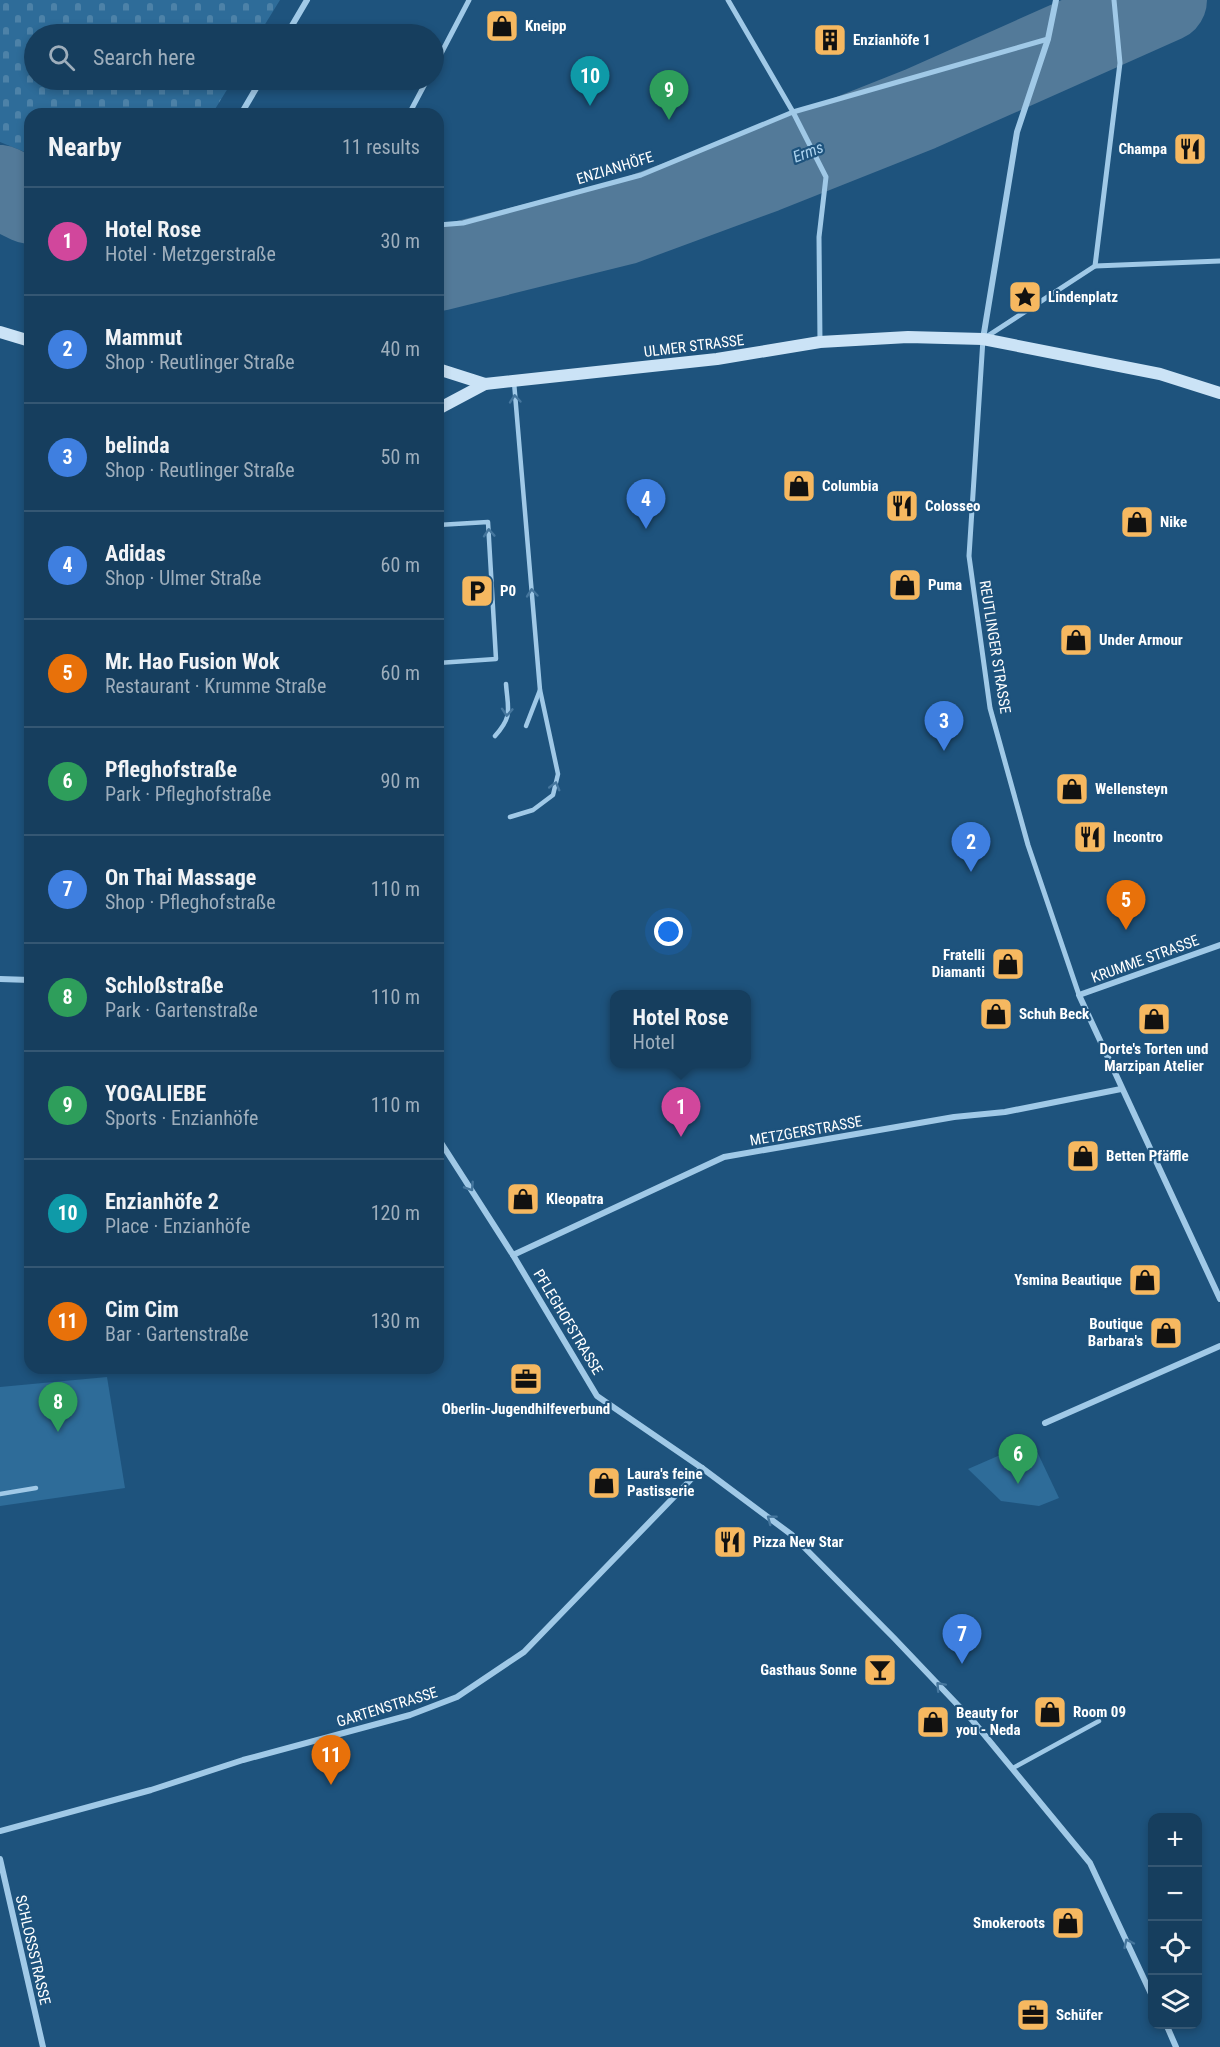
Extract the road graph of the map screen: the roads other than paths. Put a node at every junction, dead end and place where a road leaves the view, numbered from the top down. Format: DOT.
graph roads {
  1 [pos="307,0"];
  2 [pos="469,0"];
  3 [pos="728,0"];
  4 [pos="1056,0"];
  5 [pos="1114,0"];
  6 [pos="293,24"];
  7 [pos="1048,39"];
  8 [pos="444,49"];
  9 [pos="255,90"];
  10 [pos="422,90"];
  11 [pos="245,108"];
  12 [pos="412,108"];
  13 [pos="793,112"];
  14 [pos="444,225"];
  15 [pos="1220,261"];
  16 [pos="1095,266"];
  17 [pos="0,332"];
  18 [pos="24,339"];
  19 [pos="983,339"];
  20 [pos="820,342"];
  21 [pos="444,371"];
  22 [pos="514,382"];
  23 [pos="485,384"];
  24 [pos="1220,393"];
  25 [pos="444,406"];
  26 [pos="444,525"];
  27 [pos="444,662"];
  28 [pos="506,684"];
  29 [pos="540,690"];
  30 [pos="526,726"];
  31 [pos="495,736"];
  32 [pos="510,817"];
  33 [pos="1220,945"];
  34 [pos="0,979"];
  35 [pos="24,980"];
  36 [pos="1078,995"];
  37 [pos="1121,1089"];
  38 [pos="444,1147"];
  39 [pos="513,1255"];
  40 [pos="1220,1299"];
  41 [pos="1220,1346"];
  42 [pos="1045,1423"];
  43 [pos="702,1468"];
  44 [pos="36,1488"];
  45 [pos="0,1494"];
  46 [pos="1099,1721"];
  47 [pos="1013,1768"];
  48 [pos="0,1831"];
  49 [pos="0,1859"];
  50 [pos="1148,1987"];
  51 [pos="1168,2029"];
  52 [pos="43,2047"];
  53 [pos="1176,2047"];
  1 -- 6 [label="street"];
  2 -- 8 [label="street"];
  3 -- 13 [label="street"];
  4 -- 7 [label="street, REUTLINGER STRASSE"];
  5 -- 16 [label="street"];
  7 -- 13 [label="street, ENZIANHÖFE"];
  7 -- 19 [label="street, REUTLINGER STRASSE"];
  9 -- 11 [label="street"];
  10 -- 12 [label="street"];
  13 -- 14 [label="street, ENZIANHÖFE"];
  13 -- 20 [label="street"];
  15 -- 16 [label="street"];
  16 -- 19 [label="street"];
  17 -- 18 [label="main road"];
  19 -- 20 [label="main road, ULMER STRASSE"];
  19 -- 24 [label="main road"];
  19 -- 36 [label="street, REUTLINGER STRASSE"];
  20 -- 22 [label="main road, ULMER STRASSE"];
  21 -- 23 [label="main road, ULMER STRASSE"];
  22 -- 23 [label="main road, ULMER STRASSE"];
  29 -- 22 [label="lane, one-way"];
  23 -- 25 [label="main road, ULMER STRASSE"];
  27 -- 26 [label="lane, one-way"];
  28 -- 31 [label="lane, one-way"];
  29 -- 30 [label="lane"];
  32 -- 29 [label="lane, one-way"];
  33 -- 36 [label="street, KRUMME STRASSE"];
  34 -- 35 [label="street"];
  36 -- 37 [label="street, REUTLINGER STRASSE"];
  37 -- 39 [label="street, METZGERSTRASSE"];
  37 -- 40 [label="street, REUTLINGER STRASSE"];
  38 -- 39 [label="street, PFLEGHOFSTRASSE, one-way"];
  39 -- 43 [label="street, PFLEGHOFSTRASSE"];
  41 -- 42 [label="street"];
  47 -- 43 [label="street, PFLEGHOFSTRASSE, one-way"];
  43 -- 48 [label="street, GARTENSTRASSE"];
  44 -- 45 [label="lane"];
  46 -- 47 [label="lane"];
  50 -- 47 [label="street, PFLEGHOFSTRASSE, one-way"];
  49 -- 52 [label="street, SCHLOSSSTRASSE"];
  51 -- 53 [label="street"];
}
